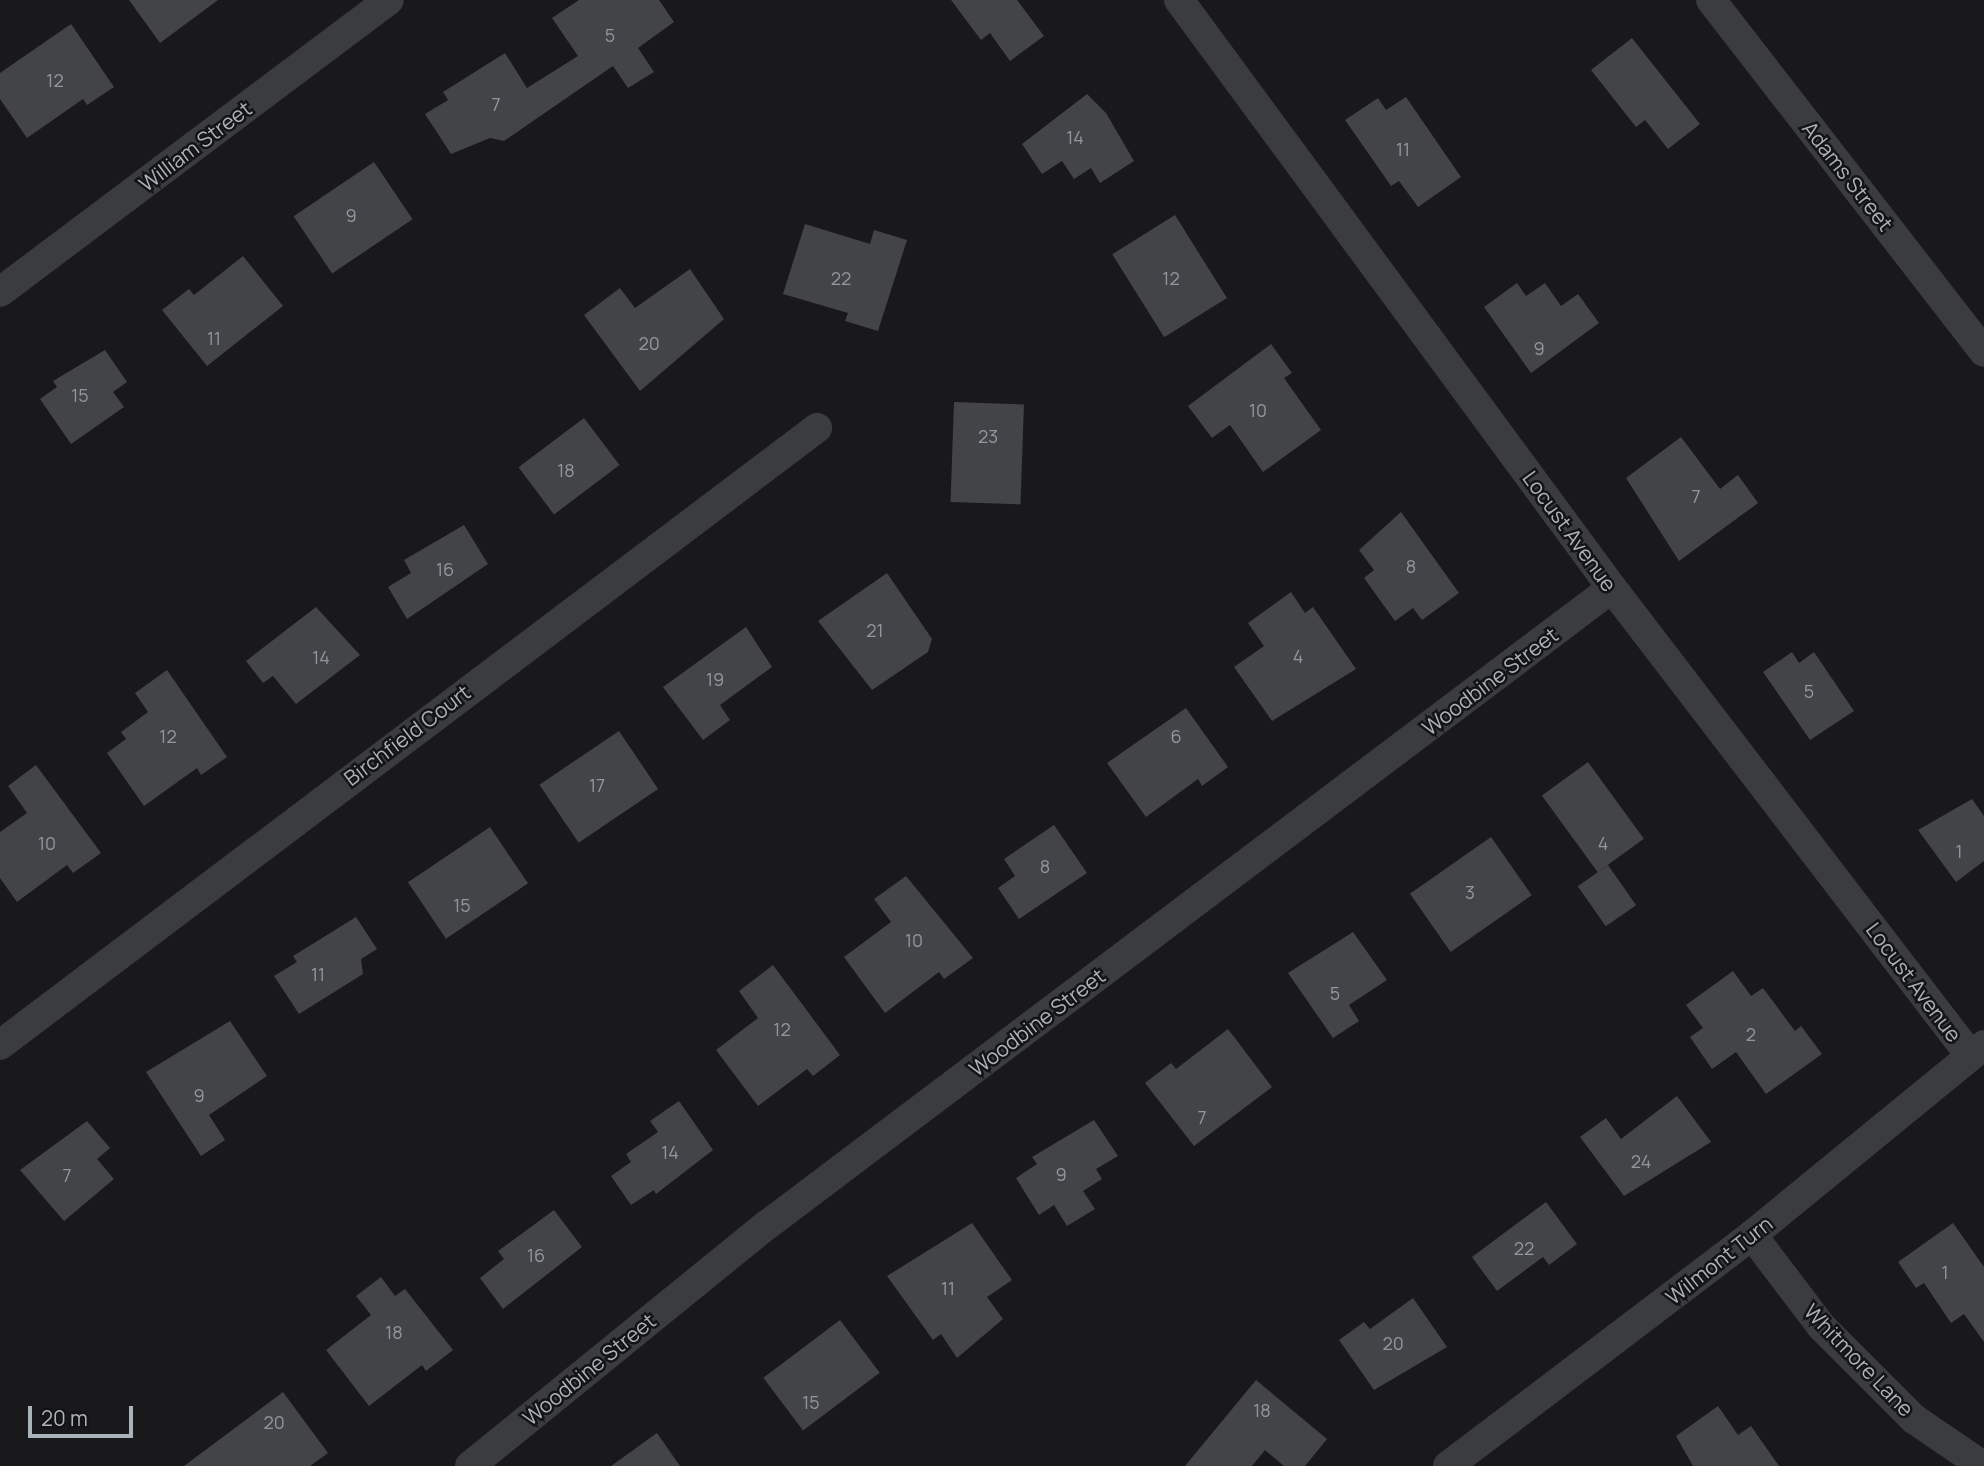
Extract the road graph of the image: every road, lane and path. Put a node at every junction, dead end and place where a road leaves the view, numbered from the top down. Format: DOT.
graph roads {
  1 [pos="389,0"];
  2 [pos="1178,0"];
  3 [pos="1711,0"];
  4 [pos="0,292"];
  5 [pos="1984,352"];
  6 [pos="817,428"];
  7 [pos="1612,588"];
  8 [pos="0,1045"];
  9 [pos="1977,1050"];
  10 [pos="1752,1235"];
  11 [pos="470,1466"];
  12 [pos="1448,1466"];
  13 [pos="1983,1466"];
  1 -- 4 [label="street, William Street"];
  2 -- 7 [label="street, Locust Avenue"];
  3 -- 5 [label="street, Adams Street"];
  6 -- 8 [label="street, Birchfield Court"];
  7 -- 9 [label="street, Locust Avenue"];
  7 -- 11 [label="street, Woodbine Street"];
  9 -- 10 [label="street, Wilmont Turn"];
  10 -- 12 [label="street, Wilmont Turn"];
  10 -- 13 [label="street, Whitmore Lane"];
}
